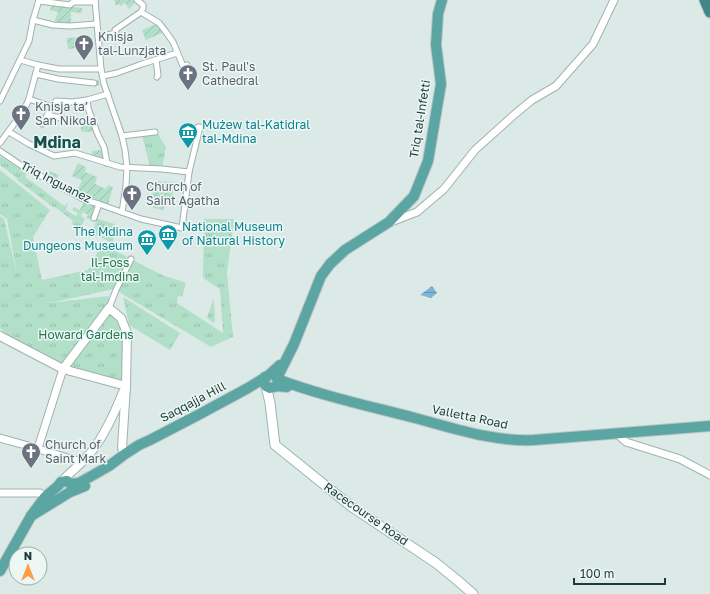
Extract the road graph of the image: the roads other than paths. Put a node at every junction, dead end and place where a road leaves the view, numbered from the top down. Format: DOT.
graph roads {
  1 [pos="39,0"];
  2 [pos="137,0"];
  3 [pos="442,0"];
  4 [pos="614,0"];
  5 [pos="705,0"];
  6 [pos="95,1"];
  7 [pos="141,12"];
  8 [pos="710,12"];
  9 [pos="33,20"];
  10 [pos="96,24"];
  11 [pos="98,37"];
  12 [pos="177,53"];
  13 [pos="20,60"];
  14 [pos="156,60"];
  15 [pos="38,65"];
  16 [pos="187,65"];
  17 [pos="101,69"];
  18 [pos="36,74"];
  19 [pos="103,76"];
  20 [pos="157,76"];
  21 [pos="94,83"];
  22 [pos="108,94"];
  23 [pos="29,99"];
  24 [pos="0,100"];
  25 [pos="87,100"];
  26 [pos="52,107"];
  27 [pos="48,115"];
  28 [pos="72,121"];
  29 [pos="42,124"];
  30 [pos="198,127"];
  31 [pos="9,132"];
  32 [pos="155,132"];
  33 [pos="122,136"];
  34 [pos="0,143"];
  35 [pos="0,151"];
  36 [pos="107,163"];
  37 [pos="127,167"];
  38 [pos="189,172"];
  39 [pos="99,204"];
  40 [pos="122,212"];
  41 [pos="94,218"];
  42 [pos="389,222"];
  43 [pos="131,259"];
  44 [pos="109,308"];
  45 [pos="0,336"];
  46 [pos="63,369"];
  47 [pos="271,382"];
  48 [pos="126,386"];
  49 [pos="710,426"];
  50 [pos="616,433"];
  51 [pos="0,438"];
  52 [pos="150,440"];
  53 [pos="38,448"];
  54 [pos="125,454"];
  55 [pos="82,462"];
  56 [pos="710,475"];
  57 [pos="59,484"];
  58 [pos="67,492"];
  59 [pos="0,493"];
  60 [pos="45,497"];
  61 [pos="31,516"];
  62 [pos="0,571"];
  63 [pos="473,594"];
  1 -- 6 [label="street"];
  1 -- 9 [label="street"];
  2 -- 7 [label="street"];
  3 -- 42 [label="main road, Triq tal-Infetti"];
  4 -- 42 [label="street"];
  5 -- 8 [label="highway"];
  6 -- 10 [label="street"];
  7 -- 11 [label="street"];
  7 -- 12 [label="street"];
  9 -- 10 [label="street"];
  9 -- 13 [label="street"];
  10 -- 11 [label="street"];
  11 -- 17 [label="street"];
  12 -- 14 [label="street"];
  12 -- 16 [label="street"];
  13 -- 15 [label="street"];
  13 -- 24 [label="street"];
  14 -- 19 [label="street"];
  14 -- 20 [label="street"];
  15 -- 17 [label="street"];
  15 -- 18 [label="street"];
  17 -- 19 [label="street"];
  18 -- 21 [label="street"];
  18 -- 23 [label="street"];
  19 -- 22 [label="street"];
  22 -- 25 [label="street"];
  22 -- 33 [label="street"];
  23 -- 26 [label="street"];
  23 -- 31 [label="street"];
  25 -- 26 [label="street"];
  25 -- 36 [label="street"];
  26 -- 27 [label="street"];
  27 -- 28 [label="street"];
  27 -- 29 [label="street"];
  30 -- 38 [label="street"];
  31 -- 34 [label="street"];
  31 -- 36 [label="street"];
  32 -- 33 [label="street"];
  33 -- 37 [label="street"];
  35 -- 39 [label="street, Triq Inguanez"];
  36 -- 37 [label="street"];
  37 -- 38 [label="street"];
  37 -- 40 [label="street"];
  38 -- 40 [label="street, Triq Inguanez"];
  39 -- 40 [label="street, Triq Inguanez"];
  39 -- 41 [label="street"];
  42 -- 47 [label="main road, Triq tal-Infetti"];
  43 -- 44 [label="street"];
  44 -- 46 [label="street"];
  44 -- 48 [label="street"];
  45 -- 46 [label="street"];
  46 -- 48 [label="street"];
  46 -- 53 [label="street"];
  47 -- 50 [label="main road, Valletta Road"];
  47 -- 52 [label="main road, Saqqajja Hill"];
  47 -- 63 [label="main road, Racecourse Road"];
  48 -- 54 [label="street"];
  48 -- 55 [label="street"];
  49 -- 50 [label="main road, Valletta Road"];
  50 -- 56 [label="street"];
  51 -- 53 [label="street"];
  52 -- 54 [label="main road, Saqqajja Hill"];
  52 -- 58 [label="main road, Saqqajja Hill"];
  53 -- 55 [label="street"];
  54 -- 58 [label="main road, Saqqajja Hill"];
  55 -- 57 [label="street"];
  57 -- 58 [label="main road"];
  57 -- 60 [label="main road"];
  58 -- 60 [label="main road"];
  58 -- 61 [label="main road"];
  59 -- 60 [label="street"];
  60 -- 61 [label="main road"];
  61 -- 62 [label="main road"];
}
